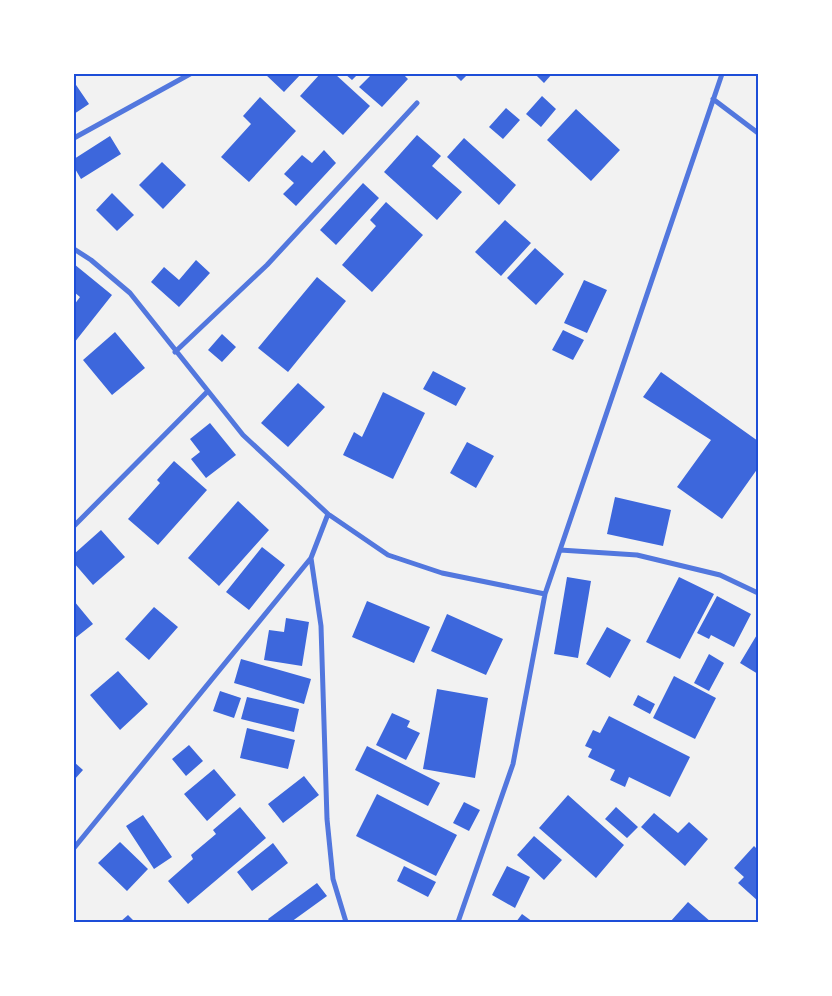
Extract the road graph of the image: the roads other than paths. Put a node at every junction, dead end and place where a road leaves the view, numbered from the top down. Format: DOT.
graph roads {
  1 [pos="190,74"];
  2 [pos="722,74"];
  3 [pos="712,99"];
  4 [pos="417,103"];
  5 [pos="758,133"];
  6 [pos="74,138"];
  7 [pos="74,248"];
  8 [pos="175,352"];
  9 [pos="207,392"];
  10 [pos="328,514"];
  11 [pos="74,526"];
  12 [pos="560,550"];
  13 [pos="312,558"];
  14 [pos="758,593"];
  15 [pos="545,594"];
  16 [pos="74,848"];
  17 [pos="346,922"];
  18 [pos="458,922"];
  1 -- 6 [label="street"];
  2 -- 3 [label="street"];
  3 -- 5 [label="street"];
  3 -- 12 [label="street"];
  4 -- 8 [label="street"];
  7 -- 8 [label="street"];
  8 -- 9 [label="street"];
  9 -- 10 [label="street"];
  9 -- 11 [label="street"];
  10 -- 13 [label="street"];
  10 -- 15 [label="street"];
  12 -- 14 [label="street"];
  12 -- 15 [label="street"];
  13 -- 16 [label="street"];
  13 -- 17 [label="street"];
  15 -- 18 [label="street"];
}
